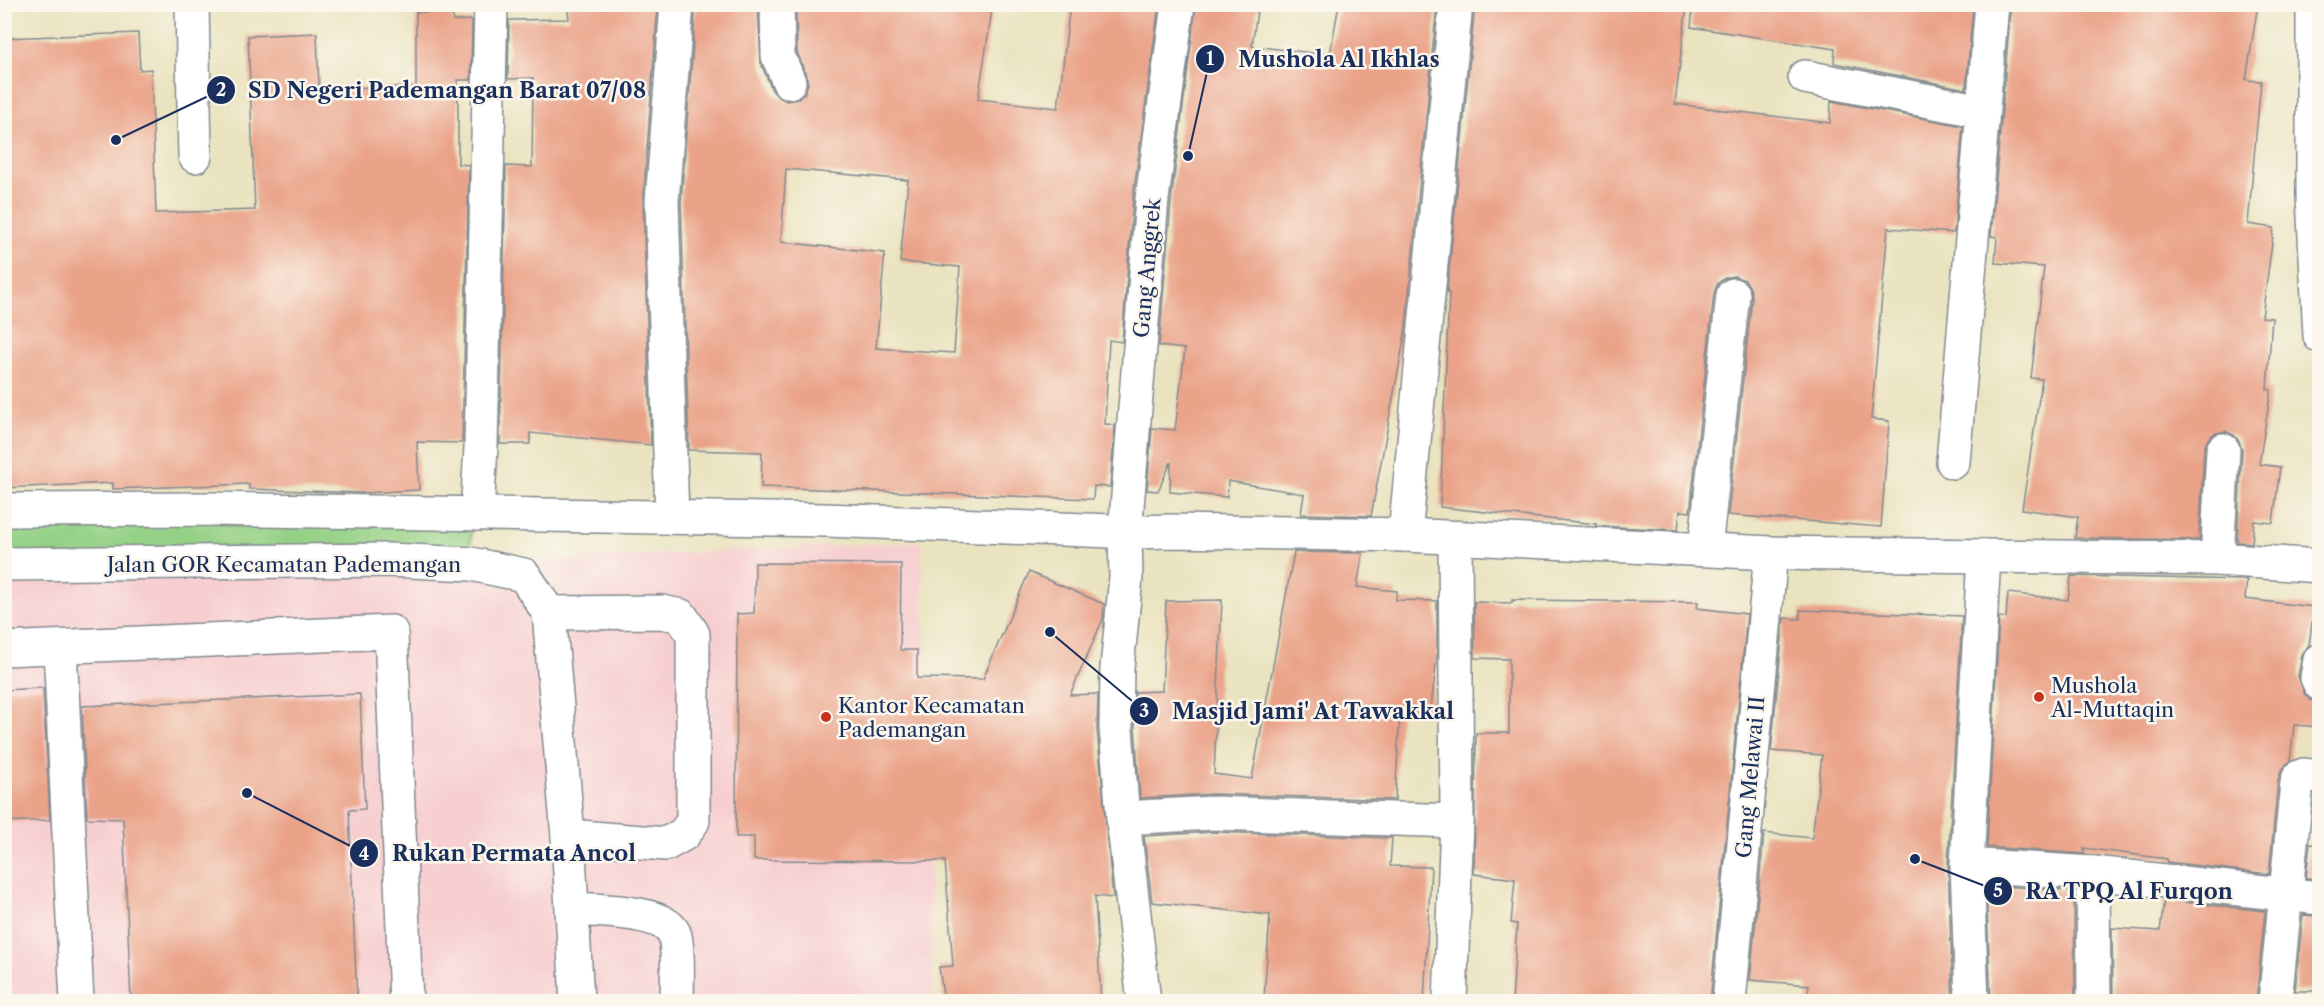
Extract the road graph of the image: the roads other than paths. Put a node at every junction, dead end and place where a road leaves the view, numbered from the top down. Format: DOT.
graph roads {
  1 [pos="192,4"];
  2 [pos="491,4"];
  3 [pos="677,4"];
  4 [pos="777,4"];
  5 [pos="1178,4"];
  6 [pos="1456,4"];
  7 [pos="1992,4"];
  8 [pos="2313,4"];
  9 [pos="1805,77"];
  10 [pos="789,82"];
  11 [pos="1982,111"];
  12 [pos="195,156"];
  13 [pos="1733,295"];
  14 [pos="2319,336"];
  15 [pos="2223,450"];
  16 [pos="1953,462"];
  17 [pos="4,510"];
  18 [pos="477,514"];
  19 [pos="672,517"];
  20 [pos="1125,532"];
  21 [pos="1405,535"];
  22 [pos="1455,538"];
  23 [pos="1706,549"];
  24 [pos="1771,553"];
  25 [pos="1984,556"];
  26 [pos="2217,559"];
  27 [pos="4,564"];
  28 [pos="2319,566"];
  29 [pos="549,613"];
  30 [pos="60,646"];
  31 [pos="4,649"];
  32 [pos="2319,660"];
  33 [pos="2319,684"];
  34 [pos="2319,777"];
  35 [pos="1123,818"];
  36 [pos="1457,820"];
  37 [pos="568,836"];
  38 [pos="1967,865"];
  39 [pos="2093,873"];
  40 [pos="2287,895"];
  41 [pos="2319,898"];
  42 [pos="573,909"];
  43 [pos="77,1002"];
  44 [pos="406,1002"];
  45 [pos="578,1002"];
  46 [pos="677,1002"];
  47 [pos="1144,1002"];
  48 [pos="1450,1002"];
  49 [pos="1729,1002"];
  50 [pos="1972,1002"];
  51 [pos="2094,1002"];
  52 [pos="2275,1002"];
  1 -- 12 [label="street"];
  2 -- 18 [label="street"];
  3 -- 19 [label="street"];
  4 -- 10 [label="street"];
  5 -- 20 [label="street, Gang Anggrek"];
  6 -- 21 [label="street"];
  7 -- 11 [label="street"];
  8 -- 14 [label="street"];
  9 -- 11 [label="street"];
  11 -- 16 [label="street"];
  13 -- 23 [label="street"];
  15 -- 26 [label="street"];
  17 -- 18 [label="street"];
  18 -- 19 [label="street"];
  19 -- 20 [label="street"];
  20 -- 21 [label="street"];
  20 -- 35 [label="street, Gang Anggrek"];
  21 -- 22 [label="street"];
  22 -- 23 [label="street"];
  22 -- 36 [label="street"];
  23 -- 24 [label="street"];
  24 -- 25 [label="street"];
  24 -- 49 [label="street, Gang Melawai II"];
  25 -- 26 [label="street"];
  25 -- 38 [label="street"];
  26 -- 28 [label="street"];
  27 -- 29 [label="street, Jalan GOR Kecamatan Pademangan"];
  29 -- 37 [label="street, Jalan GOR Kecamatan Pademangan"];
  29 -- 37 [label="street"];
  30 -- 31 [label="street"];
  30 -- 43 [label="street"];
  30 -- 44 [label="street"];
  32 -- 33 [label="street"];
  34 -- 40 [label="street"];
  35 -- 36 [label="street"];
  35 -- 47 [label="street, Gang Anggrek"];
  36 -- 48 [label="street"];
  37 -- 42 [label="street, Jalan GOR Kecamatan Pademangan"];
  38 -- 39 [label="street"];
  38 -- 50 [label="street"];
  39 -- 40 [label="street"];
  39 -- 51 [label="street"];
  40 -- 41 [label="street"];
  40 -- 52 [label="street"];
  42 -- 45 [label="street, Jalan GOR Kecamatan Pademangan"];
  42 -- 46 [label="street"];
}
